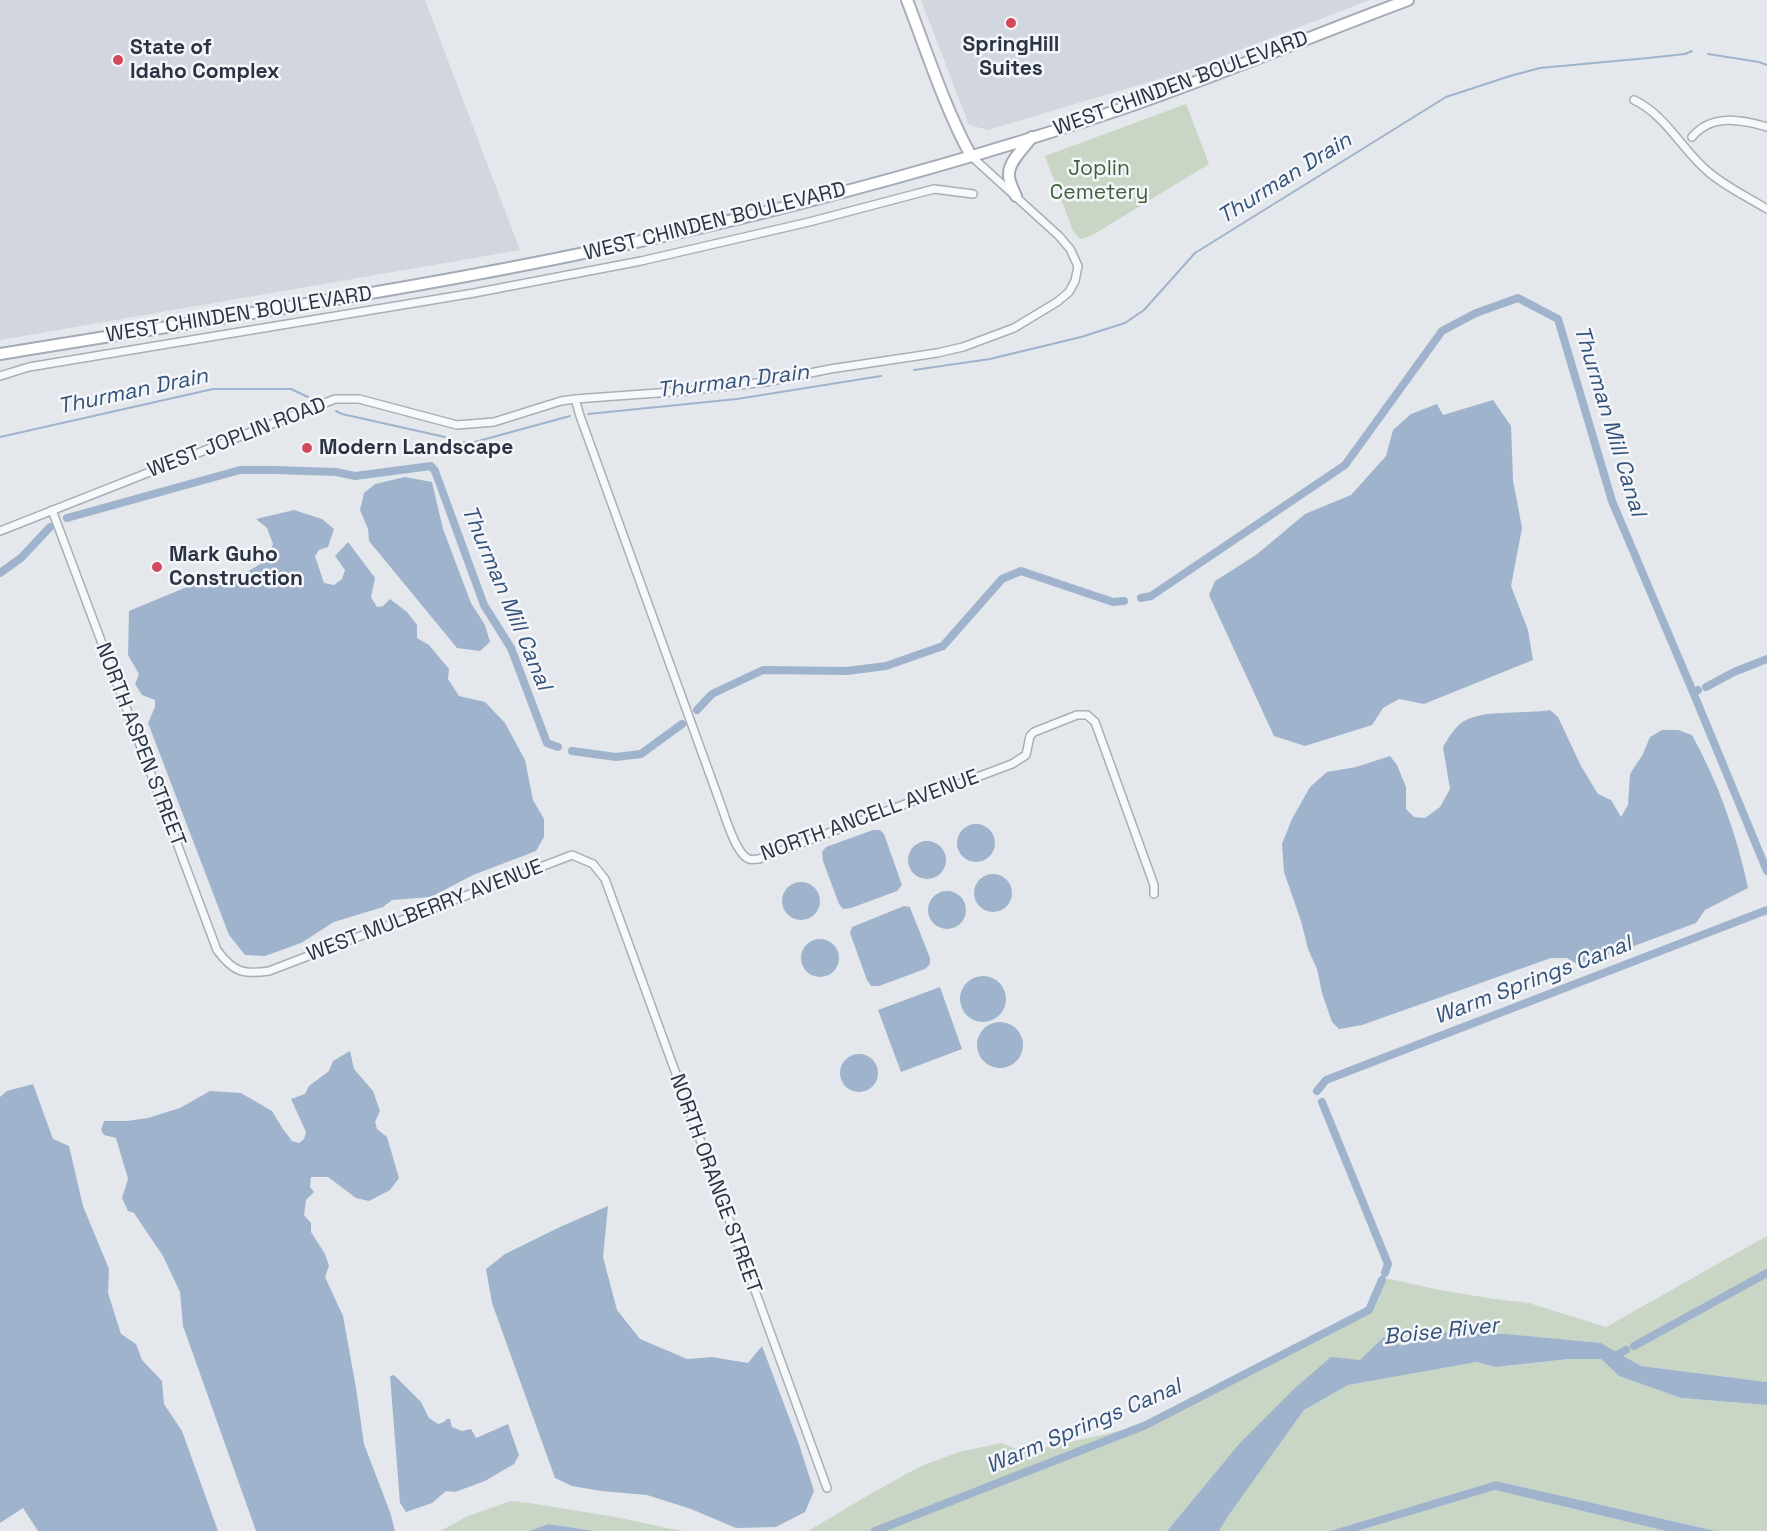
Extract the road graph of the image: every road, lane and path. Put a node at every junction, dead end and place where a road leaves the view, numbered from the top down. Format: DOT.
graph roads {
  1 [pos="907,0"];
  2 [pos="1404,1"];
  3 [pos="1634,100"];
  4 [pos="1767,126"];
  5 [pos="1032,137"];
  6 [pos="1692,137"];
  7 [pos="971,156"];
  8 [pos="973,194"];
  9 [pos="1016,196"];
  10 [pos="1767,209"];
  11 [pos="0,354"];
  12 [pos="0,376"];
  13 [pos="575,399"];
  14 [pos="52,510"];
  15 [pos="0,531"];
  16 [pos="605,879"];
  17 [pos="1154,894"];
  18 [pos="238,971"];
  19 [pos="827,1488"];
  1 -- 7 [label="main road"];
  2 -- 5 [label="main road, WEST CHINDEN BOULEVARD"];
  3 -- 10 [label="street"];
  4 -- 6 [label="street"];
  5 -- 7 [label="main road, WEST CHINDEN BOULEVARD"];
  5 -- 9 [label="main road"];
  7 -- 9 [label="street, WEST JOPLIN ROAD"];
  7 -- 11 [label="main road, WEST CHINDEN BOULEVARD"];
  8 -- 12 [label="street"];
  9 -- 13 [label="street, WEST JOPLIN ROAD"];
  13 -- 14 [label="street, WEST JOPLIN ROAD"];
  13 -- 17 [label="street, NORTH ANCELL AVENUE"];
  14 -- 15 [label="street, WEST JOPLIN ROAD"];
  14 -- 18 [label="street, NORTH ASPEN STREET"];
  16 -- 18 [label="street, WEST MULBERRY AVENUE"];
  16 -- 19 [label="street, NORTH ORANGE STREET"];
}
